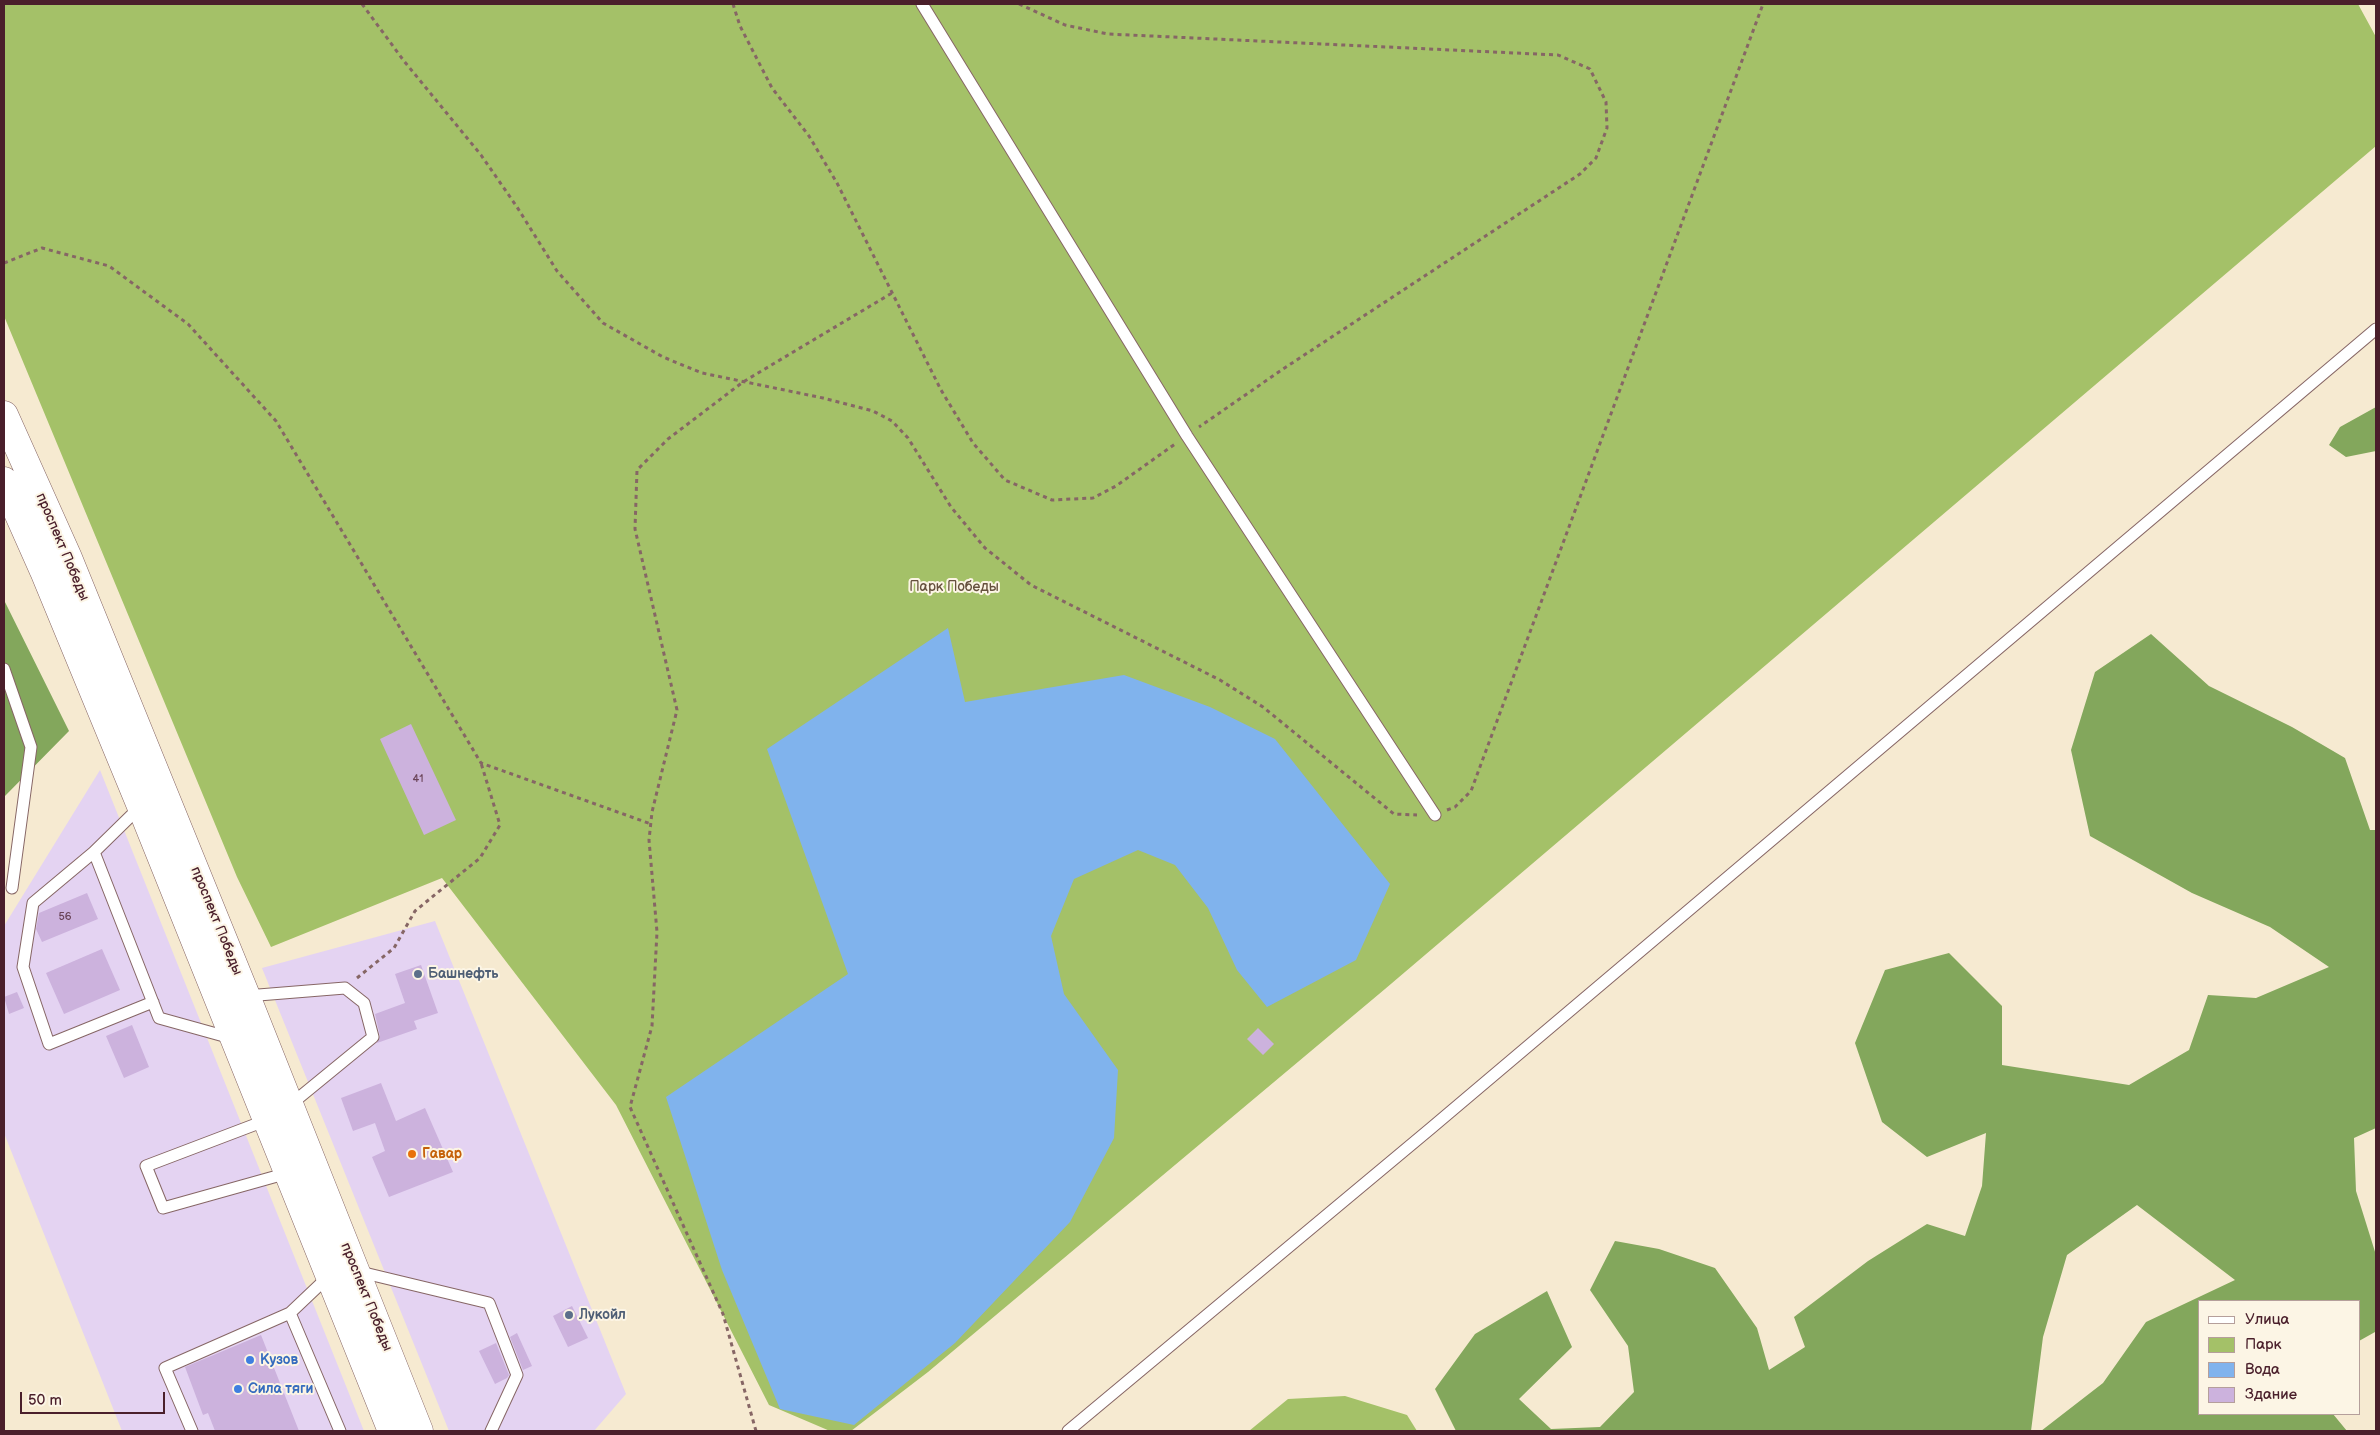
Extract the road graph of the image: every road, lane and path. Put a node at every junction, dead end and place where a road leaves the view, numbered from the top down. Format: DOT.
graph roads {
  1 [pos="362,4"];
  2 [pos="733,4"];
  3 [pos="922,4"];
  4 [pos="1019,4"];
  5 [pos="1764,4"];
  6 [pos="4,263"];
  7 [pos="892,293"];
  8 [pos="2376,329"];
  9 [pos="743,382"];
  10 [pos="4,415"];
  11 [pos="1187,436"];
  12 [pos="4,480"];
  13 [pos="4,669"];
  14 [pos="481,763"];
  15 [pos="141,806"];
  16 [pos="1435,815"];
  17 [pos="651,824"];
  18 [pos="94,852"];
  19 [pos="12,888"];
  20 [pos="345,988"];
  21 [pos="246,996"];
  22 [pos="153,1002"];
  23 [pos="234,1039"];
  24 [pos="278,1113"];
  25 [pos="288,1173"];
  26 [pos="343,1272"];
  27 [pos="290,1313"];
  28 [pos="192,1431"];
  29 [pos="340,1431"];
  30 [pos="392,1431"];
  31 [pos="419,1431"];
  32 [pos="491,1431"];
  33 [pos="756,1431"];
  34 [pos="1068,1431"];
  1 -- 9 [label="path"];
  2 -- 7 [label="path"];
  3 -- 11 [label="lane"];
  4 -- 11 [label="path"];
  5 -- 16 [label="path"];
  6 -- 14 [label="path"];
  7 -- 9 [label="path"];
  7 -- 11 [label="path"];
  8 -- 34 [label="lane"];
  9 -- 16 [label="path"];
  9 -- 17 [label="path"];
  10 -- 21 [label="main road, проспект Победы"];
  11 -- 16 [label="lane"];
  12 -- 15 [label="main road, проспект Победы"];
  13 -- 19 [label="lane"];
  14 -- 17 [label="path"];
  14 -- 20 [label="path"];
  15 -- 18 [label="lane"];
  15 -- 23 [label="main road, проспект Победы"];
  17 -- 33 [label="path"];
  18 -- 22 [label="lane"];
  18 -- 22 [label="lane"];
  20 -- 21 [label="lane"];
  20 -- 24 [label="lane"];
  21 -- 24 [label="main road, проспект Победы"];
  22 -- 23 [label="lane"];
  23 -- 24 [label="main road, проспект Победы"];
  24 -- 25 [label="main road, проспект Победы"];
  24 -- 25 [label="lane"];
  24 -- 26 [label="main road, проспект Победы"];
  25 -- 26 [label="main road, проспект Победы"];
  26 -- 27 [label="lane"];
  26 -- 30 [label="main road, проспект Победы"];
  26 -- 31 [label="main road, проспект Победы"];
  26 -- 32 [label="lane"];
  27 -- 28 [label="lane"];
  27 -- 29 [label="lane"];
}
